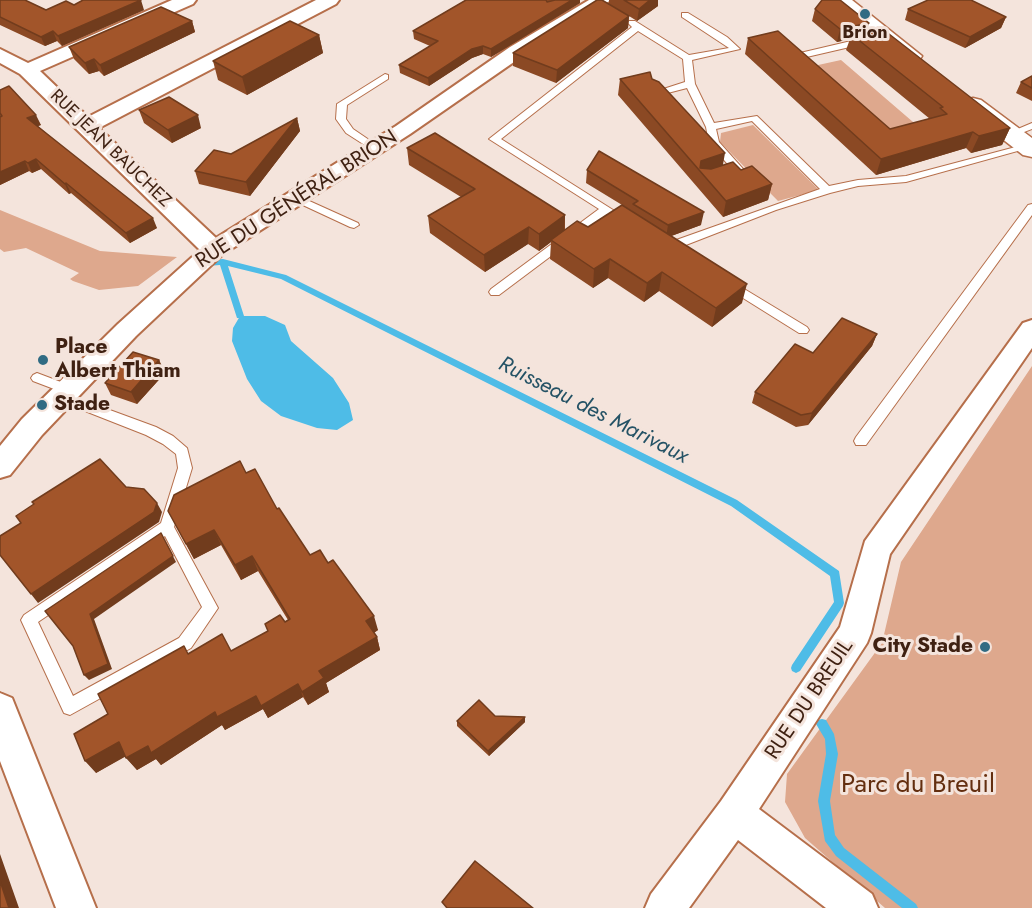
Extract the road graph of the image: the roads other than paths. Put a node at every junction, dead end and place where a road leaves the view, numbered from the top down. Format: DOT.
graph roads {
  1 [pos="187,0"];
  2 [pos="330,0"];
  3 [pos="839,0"];
  4 [pos="603,4"];
  5 [pos="620,15"];
  6 [pos="685,15"];
  7 [pos="638,27"];
  8 [pos="885,36"];
  9 [pos="784,46"];
  10 [pos="0,55"];
  11 [pos="687,58"];
  12 [pos="27,70"];
  13 [pos="929,71"];
  14 [pos="385,77"];
  15 [pos="690,84"];
  16 [pos="956,92"];
  17 [pos="656,93"];
  18 [pos="86,126"];
  19 [pos="711,127"];
  20 [pos="1026,139"];
  21 [pos="374,148"];
  22 [pos="721,175"];
  23 [pos="827,190"];
  24 [pos="296,198"];
  25 [pos="1032,207"];
  26 [pos="607,209"];
  27 [pos="354,225"];
  28 [pos="633,225"];
  29 [pos="669,247"];
  30 [pos="214,250"];
  31 [pos="717,277"];
  32 [pos="495,292"];
  33 [pos="1032,329"];
  34 [pos="803,330"];
  35 [pos="37,378"];
  36 [pos="66,394"];
  37 [pos="861,441"];
  38 [pos="0,467"];
  39 [pos="167,527"];
  40 [pos="0,710"];
  41 [pos="734,814"];
  42 [pos="76,908"];
  43 [pos="665,908"];
  44 [pos="858,908"];
  1 -- 12 [label="street"];
  2 -- 18 [label="street"];
  3 -- 8 [label="street"];
  4 -- 21 [label="street, RUE DU GÉNÉRAL BRION"];
  5 -- 7 [label="lane"];
  6 -- 11 [label="lane"];
  7 -- 11 [label="lane"];
  7 -- 26 [label="lane"];
  8 -- 9 [label="lane"];
  8 -- 13 [label="street"];
  10 -- 12 [label="street, RUE JEAN BAUCHEZ"];
  11 -- 15 [label="lane"];
  12 -- 18 [label="street, RUE JEAN BAUCHEZ"];
  14 -- 21 [label="lane"];
  15 -- 17 [label="lane"];
  15 -- 19 [label="lane"];
  16 -- 20 [label="street"];
  18 -- 30 [label="street, RUE JEAN BAUCHEZ"];
  19 -- 22 [label="lane"];
  19 -- 23 [label="lane"];
  20 -- 23 [label="lane"];
  21 -- 24 [label="street, RUE DU GÉNÉRAL BRION"];
  23 -- 29 [label="lane"];
  24 -- 27 [label="lane"];
  24 -- 30 [label="street, RUE DU GÉNÉRAL BRION"];
  25 -- 37 [label="lane"];
  26 -- 28 [label="lane"];
  26 -- 32 [label="lane"];
  30 -- 36 [label="street, RUE DU GÉNÉRAL BRION"];
  31 -- 34 [label="lane"];
  33 -- 41 [label="street, RUE DU BREUIL"];
  35 -- 36 [label="lane"];
  36 -- 38 [label="street, RUE DU GÉNÉRAL BRION"];
  36 -- 39 [label="lane"];
  39 -- 39 [label="lane"];
  40 -- 42 [label="street"];
  41 -- 43 [label="street, RUE DU BREUIL"];
  41 -- 44 [label="street"];
}
